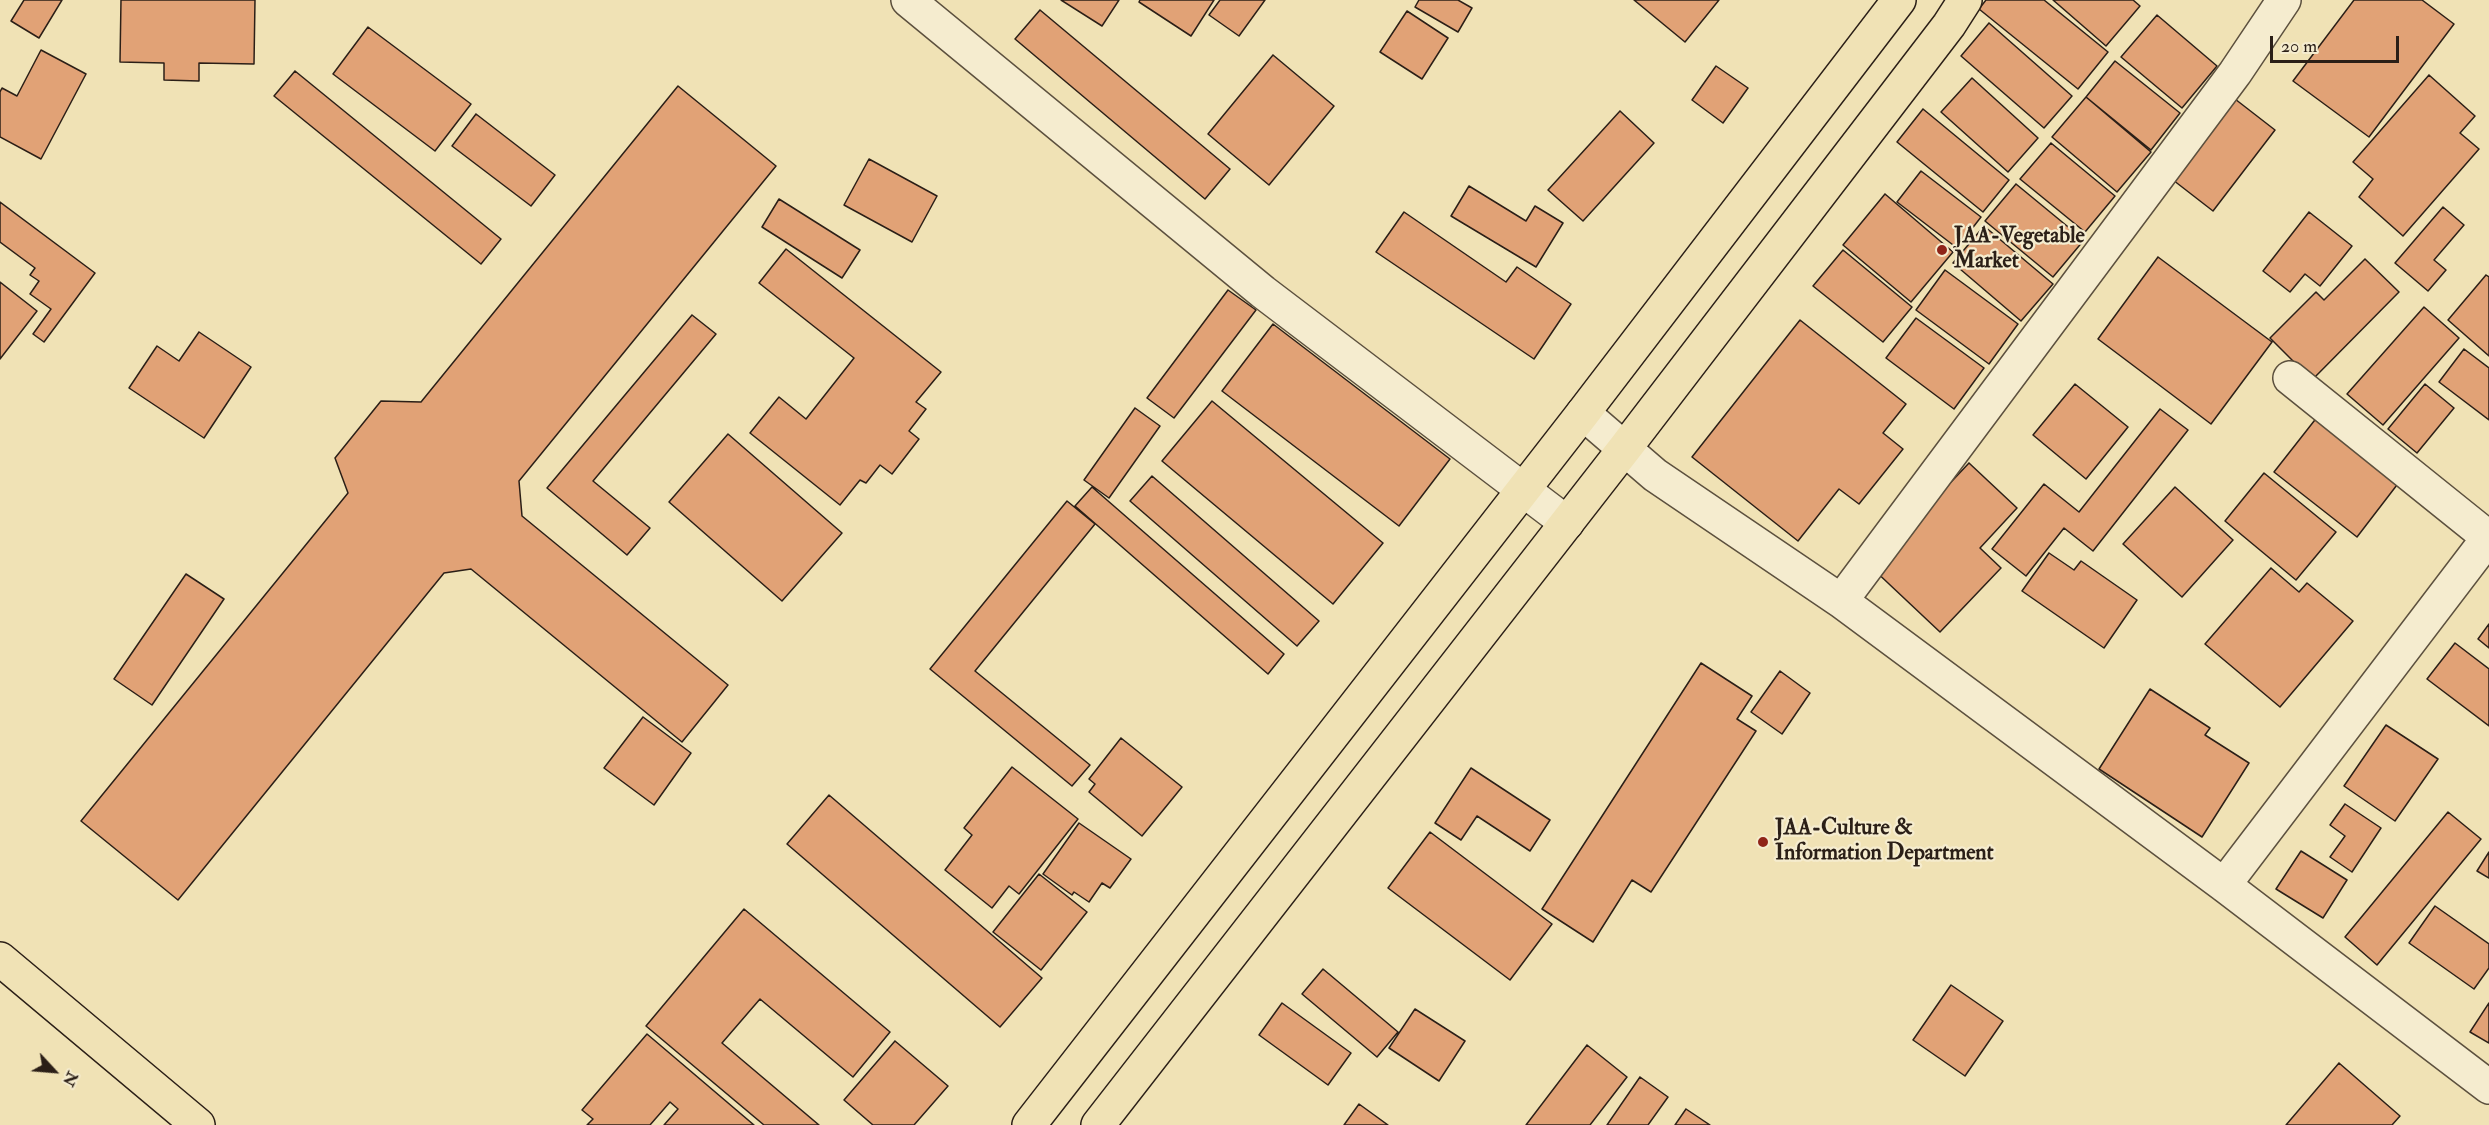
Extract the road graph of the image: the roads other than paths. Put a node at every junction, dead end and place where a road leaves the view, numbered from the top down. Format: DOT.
graph roads {
  1 [pos="908,0"];
  2 [pos="1899,0"];
  3 [pos="1965,0"];
  4 [pos="2284,0"];
  5 [pos="2290,378"];
  6 [pos="1583,413"];
  7 [pos="1625,448"];
  8 [pos="1524,490"];
  9 [pos="1567,524"];
  10 [pos="2489,537"];
  11 [pos="1841,601"];
  12 [pos="2224,885"];
  13 [pos="0,959"];
  14 [pos="2489,1087"];
  15 [pos="198,1125"];
  16 [pos="1029,1125"];
  17 [pos="1098,1125"];
  1 -- 8 [label="street"];
  2 -- 6 [label="main road"];
  3 -- 7 [label="main road"];
  4 -- 11 [label="street"];
  5 -- 10 [label="street"];
  6 -- 7 [label="street"];
  6 -- 8 [label="main road"];
  7 -- 9 [label="main road"];
  7 -- 11 [label="street"];
  8 -- 9 [label="street"];
  8 -- 16 [label="main road"];
  9 -- 17 [label="main road"];
  10 -- 12 [label="street"];
  11 -- 12 [label="street"];
  12 -- 14 [label="street"];
  13 -- 15 [label="main road"];
}
